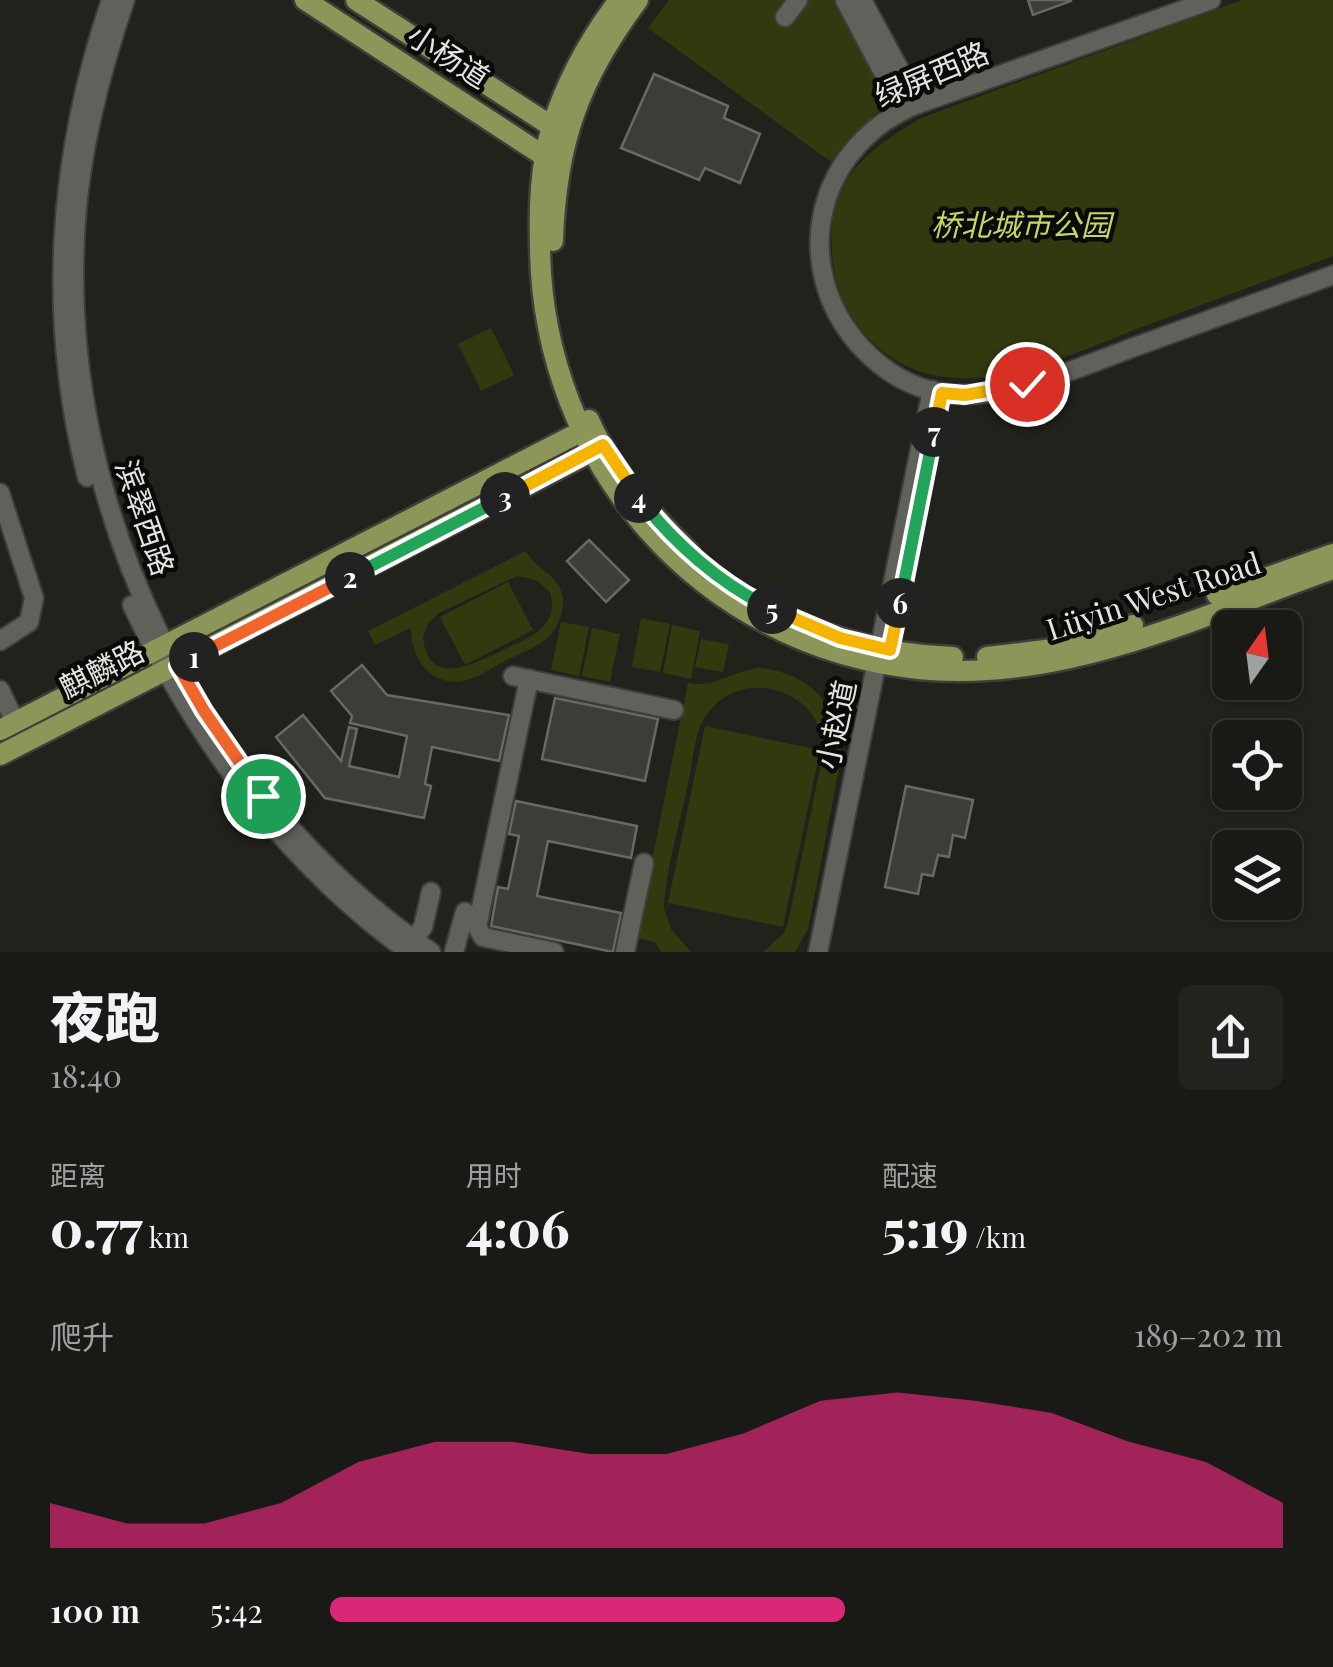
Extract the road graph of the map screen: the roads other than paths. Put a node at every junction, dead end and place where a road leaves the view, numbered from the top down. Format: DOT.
graph roads {
  1 [pos="111,0"];
  2 [pos="126,0"];
  3 [pos="305,0"];
  4 [pos="356,0"];
  5 [pos="619,0"];
  6 [pos="638,0"];
  7 [pos="798,0"];
  8 [pos="845,0"];
  9 [pos="862,0"];
  10 [pos="1211,0"];
  11 [pos="785,17"];
  12 [pos="911,107"];
  13 [pos="558,131"];
  14 [pos="552,158"];
  15 [pos="1333,275"];
  16 [pos="937,392"];
  17 [pos="592,439"];
  18 [pos="0,494"];
  19 [pos="5,529"];
  20 [pos="1333,554"];
  21 [pos="1333,569"];
  22 [pos="0,641"];
  23 [pos="159,646"];
  24 [pos="884,657"];
  25 [pos="171,669"];
  26 [pos="0,690"];
  27 [pos="674,710"];
  28 [pos="7,726"];
  29 [pos="0,755"];
  30 [pos="644,863"];
  31 [pos="431,892"];
  32 [pos="465,912"];
  33 [pos="409,947"];
  34 [pos="431,952"];
  35 [pos="454,952"];
  36 [pos="554,952"];
  37 [pos="625,952"];
  38 [pos="818,952"];
  39 [pos="830,952"];
  1 -- 23 [label="street, 滨翠西路"];
  2 -- 23 [label="street, 滨翠西路"];
  3 -- 14 [label="main road, 小杨道"];
  4 -- 13 [label="main road, 小杨道"];
  5 -- 13 [label="main road, Lüyin West Road"];
  6 -- 13 [label="main road, Lüyin West Road"];
  7 -- 11 [label="street"];
  8 -- 12 [label="street"];
  9 -- 12 [label="street"];
  10 -- 12 [label="street, 绿屏西路"];
  12 -- 16 [label="street, 绿屏西路"];
  13 -- 14 [label="main road, Lüyin West Road"];
  14 -- 17 [label="main road, Lüyin West Road"];
  15 -- 16 [label="street, 绿屏西路"];
  16 -- 24 [label="street, 小赵道"];
  17 -- 23 [label="main road, 麒麟路"];
  17 -- 24 [label="main road, Lüyin West Road"];
  17 -- 25 [label="main road, 麒麟路"];
  18 -- 19 [label="street"];
  19 -- 22 [label="street"];
  20 -- 24 [label="main road, Lüyin West Road"];
  21 -- 24 [label="main road, Lüyin West Road"];
  23 -- 25 [label="street, 滨翠西路"];
  23 -- 28 [label="main road, 麒麟路"];
  24 -- 38 [label="street, 小赵道"];
  24 -- 39 [label="street, 小赵道"];
  25 -- 29 [label="main road, 麒麟路"];
  25 -- 33 [label="street, 滨翠西路"];
  26 -- 28 [label="street"];
  27 -- 36 [label="street"];
  30 -- 37 [label="street"];
  31 -- 33 [label="street"];
  32 -- 35 [label="street"];
  33 -- 34 [label="street, 滨翠西路"];
}
